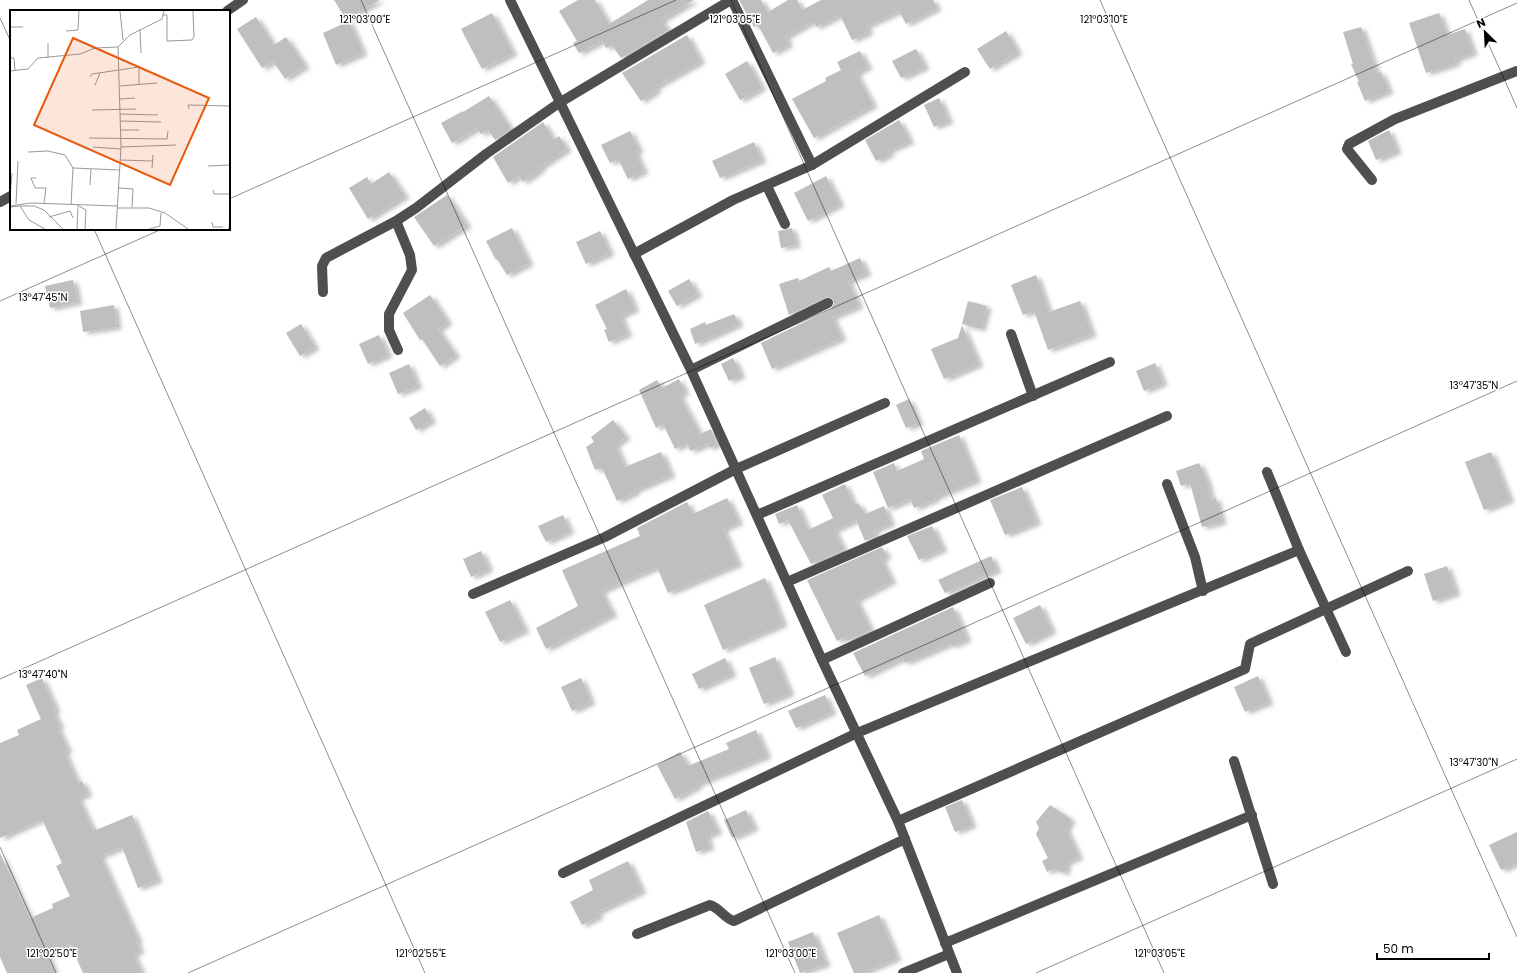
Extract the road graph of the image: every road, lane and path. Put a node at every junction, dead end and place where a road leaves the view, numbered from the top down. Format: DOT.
graph roads {
  1 [pos="243,0"];
  2 [pos="510,0"];
  3 [pos="731,0"];
  4 [pos="228,10"];
  5 [pos="1517,71"];
  6 [pos="965,72"];
  7 [pos="559,103"];
  8 [pos="812,165"];
  9 [pos="1372,180"];
  10 [pos="767,186"];
  11 [pos="10,197"];
  12 [pos="0,202"];
  13 [pos="396,221"];
  14 [pos="785,224"];
  15 [pos="634,254"];
  16 [pos="323,292"];
  17 [pos="828,303"];
  18 [pos="1011,334"];
  19 [pos="398,350"];
  20 [pos="1110,362"];
  21 [pos="691,370"];
  22 [pos="1033,396"];
  23 [pos="885,403"];
  24 [pos="1167,416"];
  25 [pos="736,469"];
  26 [pos="1267,472"];
  27 [pos="1167,484"];
  28 [pos="757,515"];
  29 [pos="1299,550"];
  30 [pos="1408,571"];
  31 [pos="787,582"];
  32 [pos="990,583"];
  33 [pos="1203,591"];
  34 [pos="473,594"];
  35 [pos="1326,608"];
  36 [pos="1346,652"];
  37 [pos="822,660"];
  38 [pos="857,733"];
  39 [pos="1234,762"];
  40 [pos="1252,815"];
  41 [pos="898,820"];
  42 [pos="905,839"];
  43 [pos="563,873"];
  44 [pos="1273,884"];
  45 [pos="637,934"];
  46 [pos="945,943"];
  47 [pos="949,954"];
  48 [pos="903,973"];
  49 [pos="956,973"];
  1 -- 4 [label="street"];
  2 -- 7 [label="street"];
  3 -- 7 [label="street"];
  3 -- 8 [label="street"];
  5 -- 9 [label="street"];
  6 -- 8 [label="street"];
  7 -- 13 [label="street"];
  7 -- 15 [label="street"];
  8 -- 10 [label="street"];
  10 -- 14 [label="street"];
  10 -- 15 [label="street"];
  11 -- 12 [label="street"];
  13 -- 16 [label="street"];
  13 -- 19 [label="street"];
  15 -- 21 [label="street"];
  17 -- 21 [label="street"];
  18 -- 22 [label="street"];
  20 -- 22 [label="street"];
  21 -- 25 [label="street"];
  22 -- 28 [label="street"];
  23 -- 25 [label="street"];
  24 -- 31 [label="street"];
  25 -- 28 [label="street"];
  25 -- 34 [label="street"];
  26 -- 29 [label="street"];
  27 -- 33 [label="street"];
  28 -- 31 [label="street"];
  29 -- 33 [label="street"];
  29 -- 35 [label="street"];
  30 -- 35 [label="street"];
  31 -- 37 [label="street"];
  32 -- 37 [label="street"];
  33 -- 38 [label="street"];
  35 -- 36 [label="street"];
  35 -- 41 [label="street"];
  37 -- 38 [label="street"];
  38 -- 41 [label="street"];
  38 -- 43 [label="street"];
  39 -- 40 [label="street"];
  40 -- 44 [label="street"];
  40 -- 46 [label="street"];
  41 -- 42 [label="street"];
  42 -- 45 [label="street"];
  42 -- 46 [label="street"];
  46 -- 47 [label="street"];
  47 -- 48 [label="street"];
  47 -- 49 [label="street"];
}
